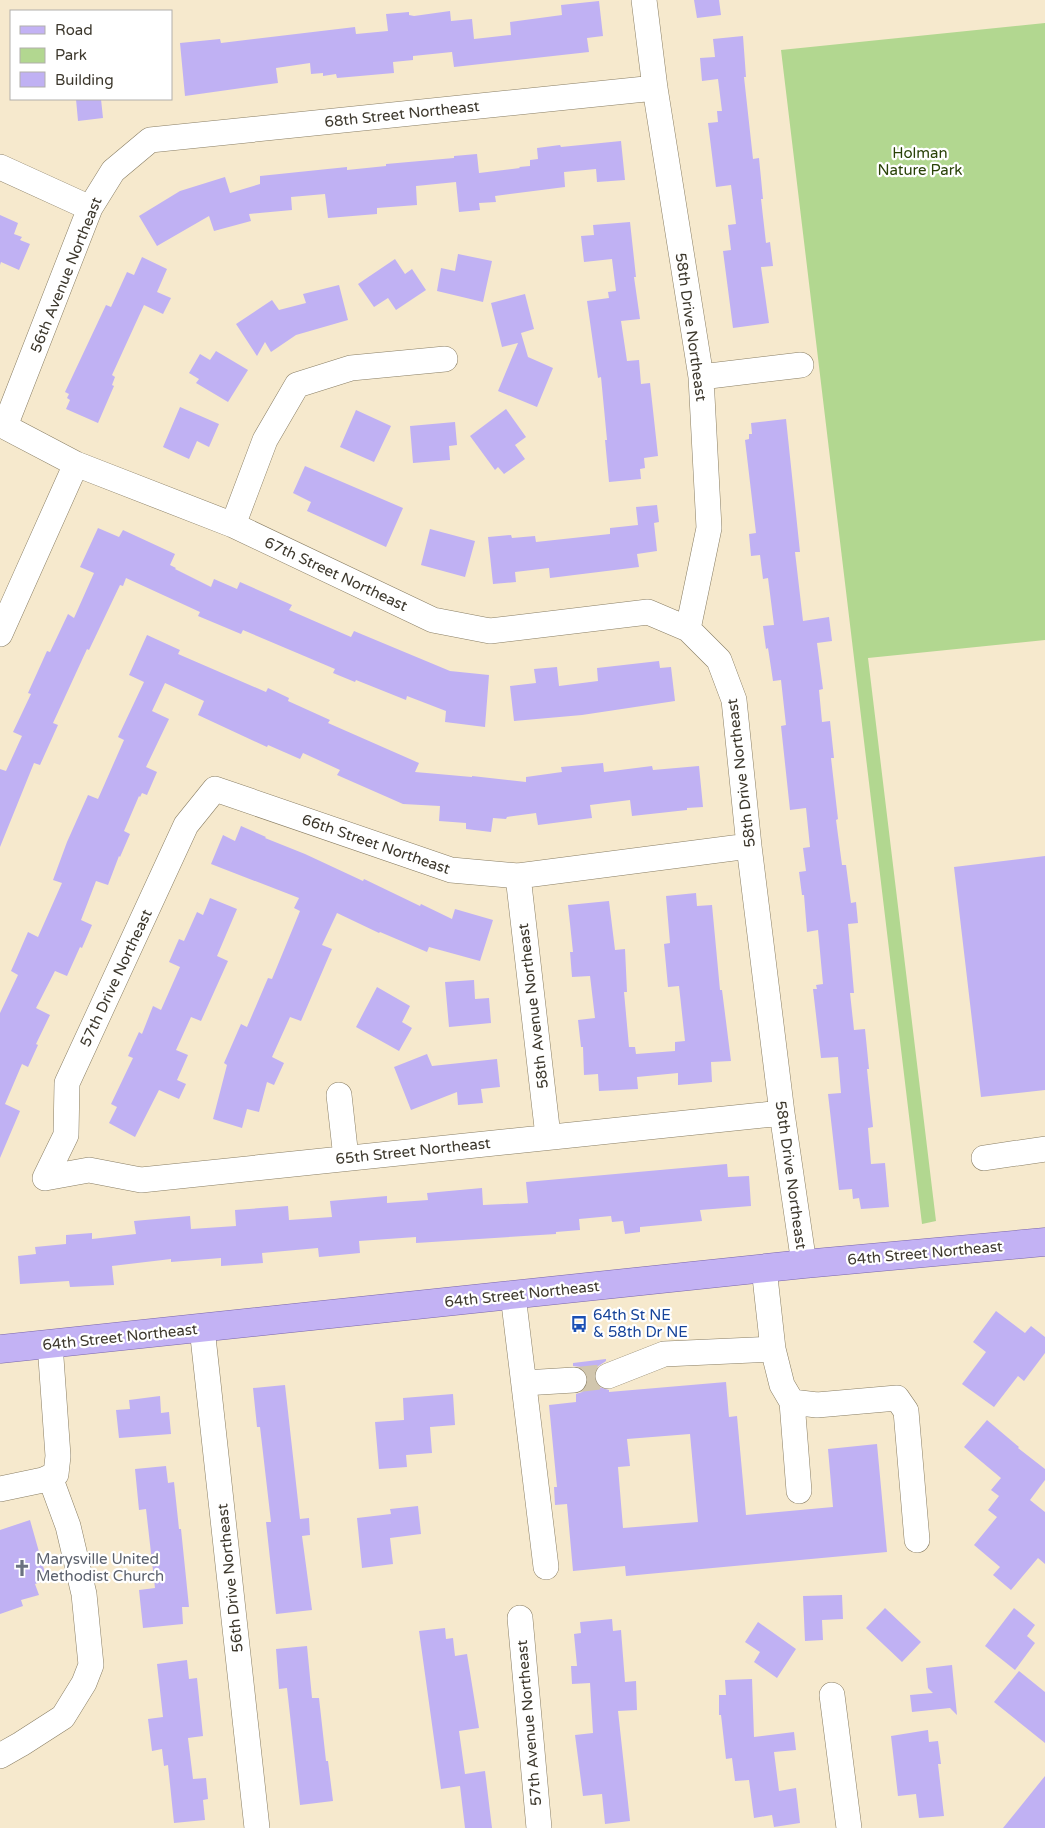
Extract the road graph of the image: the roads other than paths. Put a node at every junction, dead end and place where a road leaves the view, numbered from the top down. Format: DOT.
graph roads {
  1 [pos="644,0"];
  2 [pos="655,88"];
  3 [pos="150,140"];
  4 [pos="0,168"];
  5 [pos="90,208"];
  6 [pos="445,359"];
  7 [pos="801,365"];
  8 [pos="701,377"];
  9 [pos="3,425"];
  10 [pos="76,464"];
  11 [pos="233,525"];
  12 [pos="688,629"];
  13 [pos="0,634"];
  14 [pos="215,789"];
  15 [pos="749,846"];
  16 [pos="518,876"];
  17 [pos="339,1095"];
  18 [pos="782,1113"];
  19 [pos="548,1136"];
  20 [pos="1045,1150"];
  21 [pos="346,1158"];
  22 [pos="984,1158"];
  23 [pos="45,1178"];
  24 [pos="1045,1242"];
  25 [pos="804,1264"];
  26 [pos="764,1268"];
  27 [pos="513,1295"];
  28 [pos="202,1328"];
  29 [pos="50,1344"];
  30 [pos="0,1349"];
  31 [pos="773,1349"];
  32 [pos="608,1376"];
  33 [pos="574,1380"];
  34 [pos="524,1382"];
  35 [pos="792,1402"];
  36 [pos="50,1477"];
  37 [pos="0,1489"];
  38 [pos="799,1491"];
  39 [pos="917,1540"];
  40 [pos="546,1566"];
  41 [pos="520,1618"];
  42 [pos="832,1694"];
  43 [pos="0,1756"];
  44 [pos="257,1828"];
  45 [pos="539,1828"];
  46 [pos="849,1828"];
  1 -- 2 [label="street, 58th Drive Northeast"];
  2 -- 3 [label="street, 68th Street Northeast"];
  2 -- 8 [label="street, 58th Drive Northeast"];
  3 -- 5 [label="street, 56th Avenue Northeast"];
  4 -- 5 [label="street"];
  5 -- 9 [label="street, 56th Avenue Northeast"];
  6 -- 11 [label="street"];
  7 -- 8 [label="street"];
  8 -- 12 [label="street, 58th Drive Northeast"];
  9 -- 10 [label="street, 67th Street Northeast"];
  10 -- 11 [label="street, 67th Street Northeast"];
  10 -- 13 [label="street"];
  11 -- 12 [label="street, 67th Street Northeast"];
  12 -- 15 [label="street, 58th Drive Northeast"];
  14 -- 16 [label="street, 66th Street Northeast"];
  14 -- 23 [label="street, 57th Drive Northeast"];
  15 -- 16 [label="street, 66th Street Northeast"];
  15 -- 18 [label="street, 58th Drive Northeast"];
  16 -- 19 [label="street, 58th Avenue Northeast"];
  17 -- 21 [label="street"];
  18 -- 19 [label="street, 65th Street Northeast"];
  18 -- 25 [label="street, 58th Drive Northeast"];
  19 -- 21 [label="street, 65th Street Northeast"];
  20 -- 22 [label="street"];
  21 -- 23 [label="street, 65th Street Northeast"];
  24 -- 25 [label="main road, 64th Street Northeast"];
  25 -- 26 [label="main road, 64th Street Northeast"];
  26 -- 27 [label="main road, 64th Street Northeast"];
  26 -- 31 [label="street"];
  27 -- 28 [label="main road, 64th Street Northeast"];
  27 -- 34 [label="street"];
  28 -- 29 [label="main road, 64th Street Northeast"];
  28 -- 44 [label="street, 56th Drive Northeast"];
  29 -- 30 [label="main road, 64th Street Northeast"];
  29 -- 36 [label="street"];
  31 -- 32 [label="street"];
  31 -- 35 [label="street"];
  33 -- 34 [label="street"];
  34 -- 40 [label="street"];
  35 -- 38 [label="street"];
  35 -- 39 [label="street"];
  36 -- 37 [label="street"];
  36 -- 43 [label="street"];
  41 -- 45 [label="street, 57th Avenue Northeast"];
  42 -- 46 [label="street"];
}
